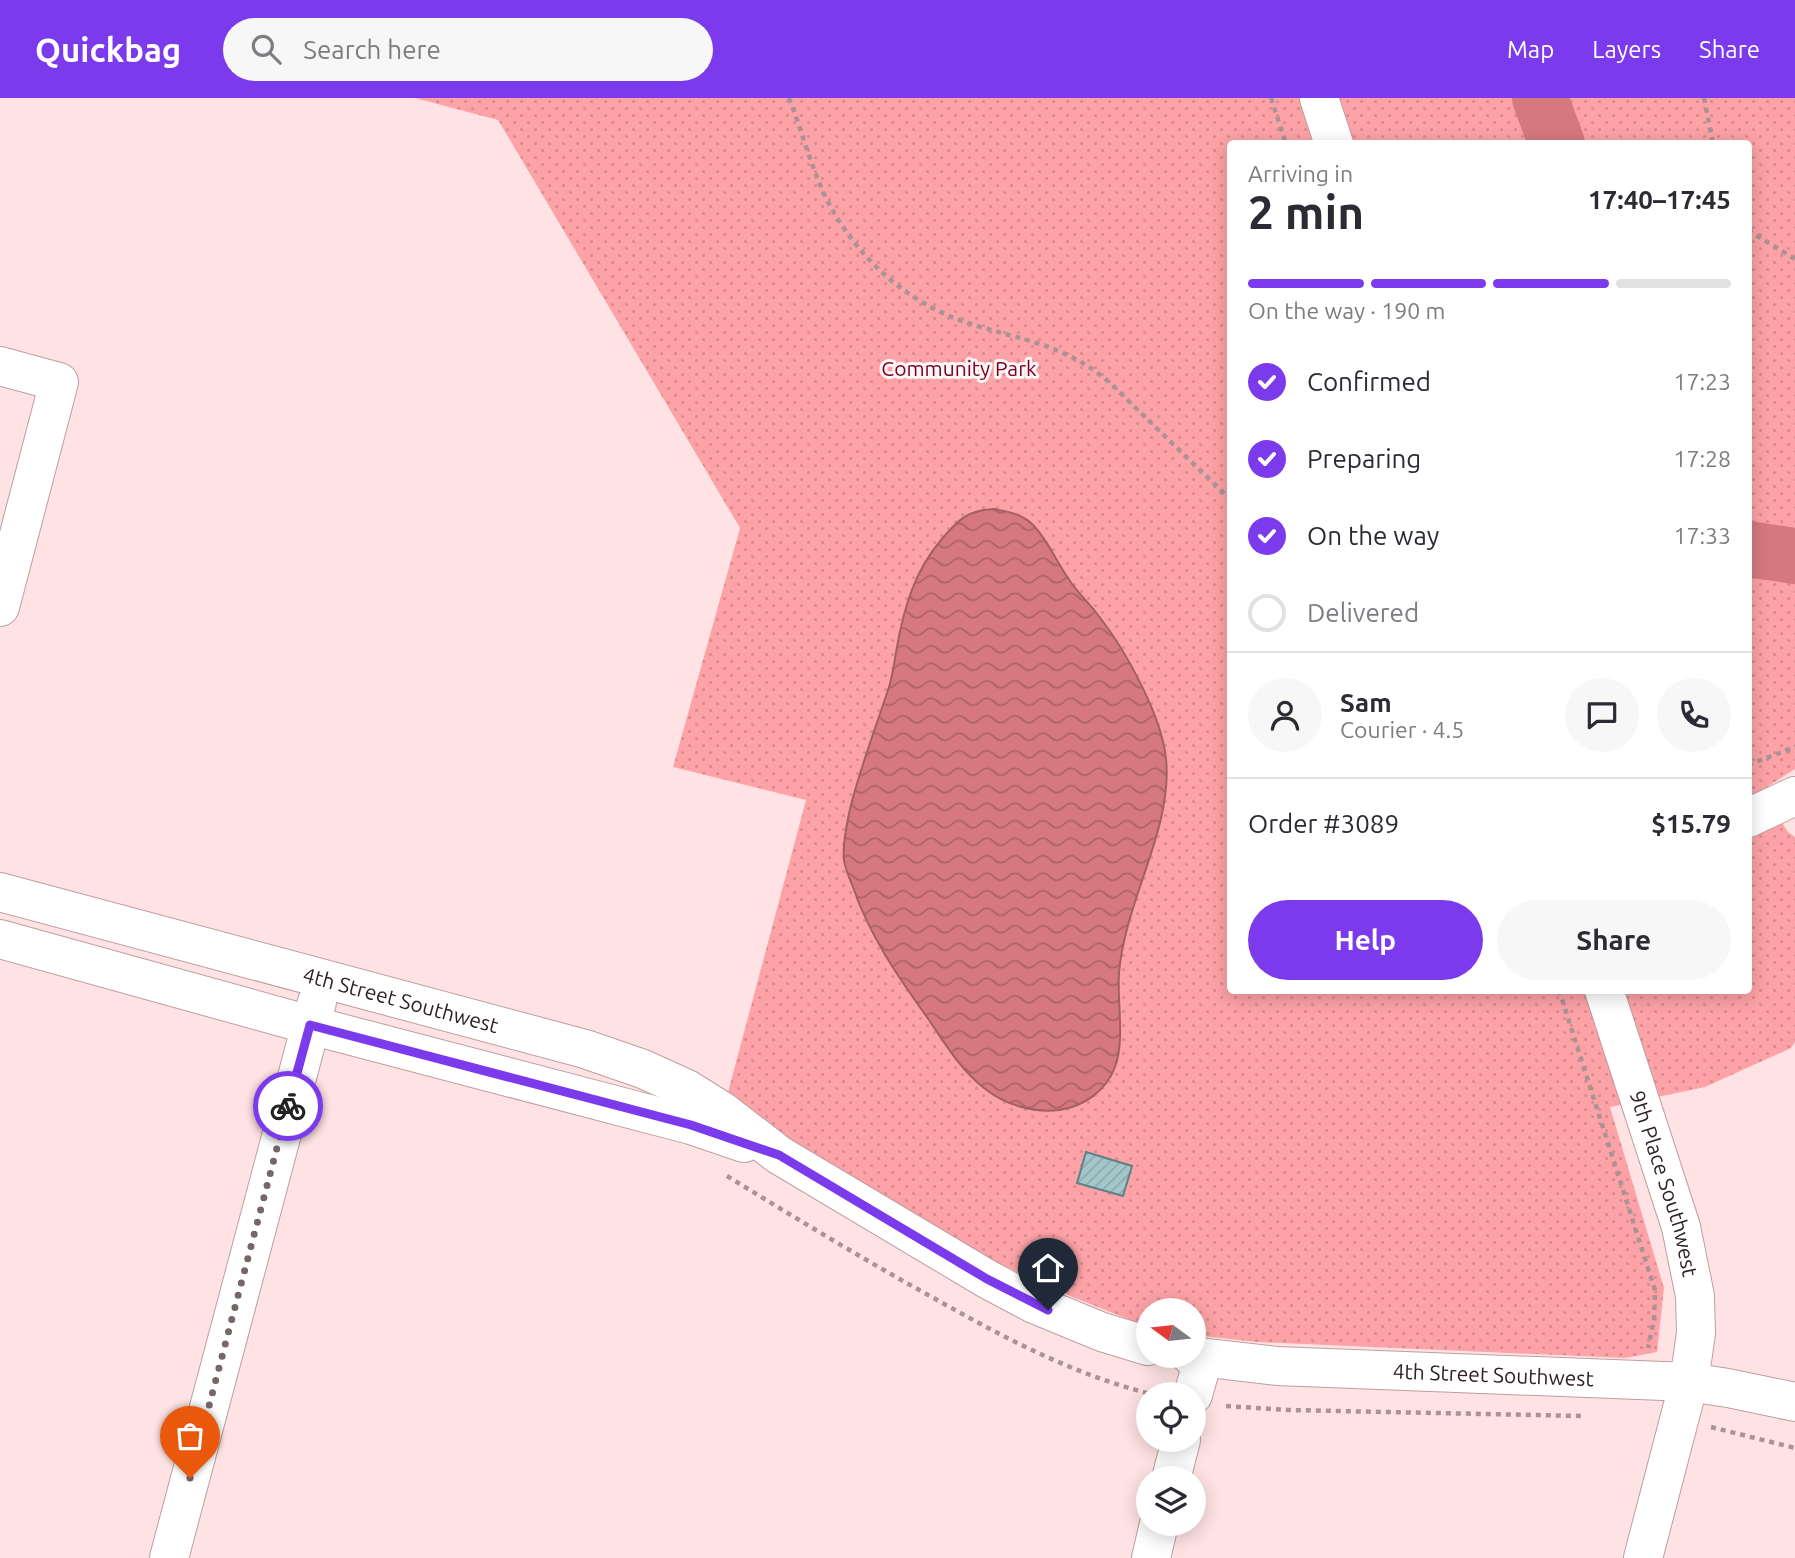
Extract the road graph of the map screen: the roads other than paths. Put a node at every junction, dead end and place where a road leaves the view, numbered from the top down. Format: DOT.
graph roads {
  1 [pos="1319,98"];
  2 [pos="1333,140"];
  3 [pos="0,366"];
  4 [pos="0,607"];
  5 [pos="1795,796"];
  6 [pos="1752,816"];
  7 [pos="0,892"];
  8 [pos="0,939"];
  9 [pos="324,979"];
  10 [pos="1605,994"];
  11 [pos="310,1025"];
  12 [pos="779,1155"];
  13 [pos="1136,1342"];
  14 [pos="1201,1379"];
  15 [pos="1689,1382"];
  16 [pos="1795,1402"];
  17 [pos="1156,1536"];
  18 [pos="169,1558"];
  19 [pos="1151,1558"];
  20 [pos="1643,1558"];
  1 -- 2 [label="street"];
  3 -- 4 [label="street"];
  5 -- 6 [label="street"];
  7 -- 9 [label="street, 4th Street Southwest"];
  8 -- 11 [label="street, 4th Street Southwest"];
  9 -- 11 [label="street"];
  9 -- 12 [label="street, 4th Street Southwest"];
  10 -- 15 [label="street, 9th Place Southwest"];
  11 -- 12 [label="street, 4th Street Southwest"];
  11 -- 18 [label="street"];
  12 -- 13 [label="street, 4th Street Southwest"];
  14 -- 15 [label="street, 4th Street Southwest"];
  15 -- 16 [label="street, 4th Street Southwest"];
  15 -- 20 [label="street, 9th Place Southwest"];
  17 -- 19 [label="street"];
}
